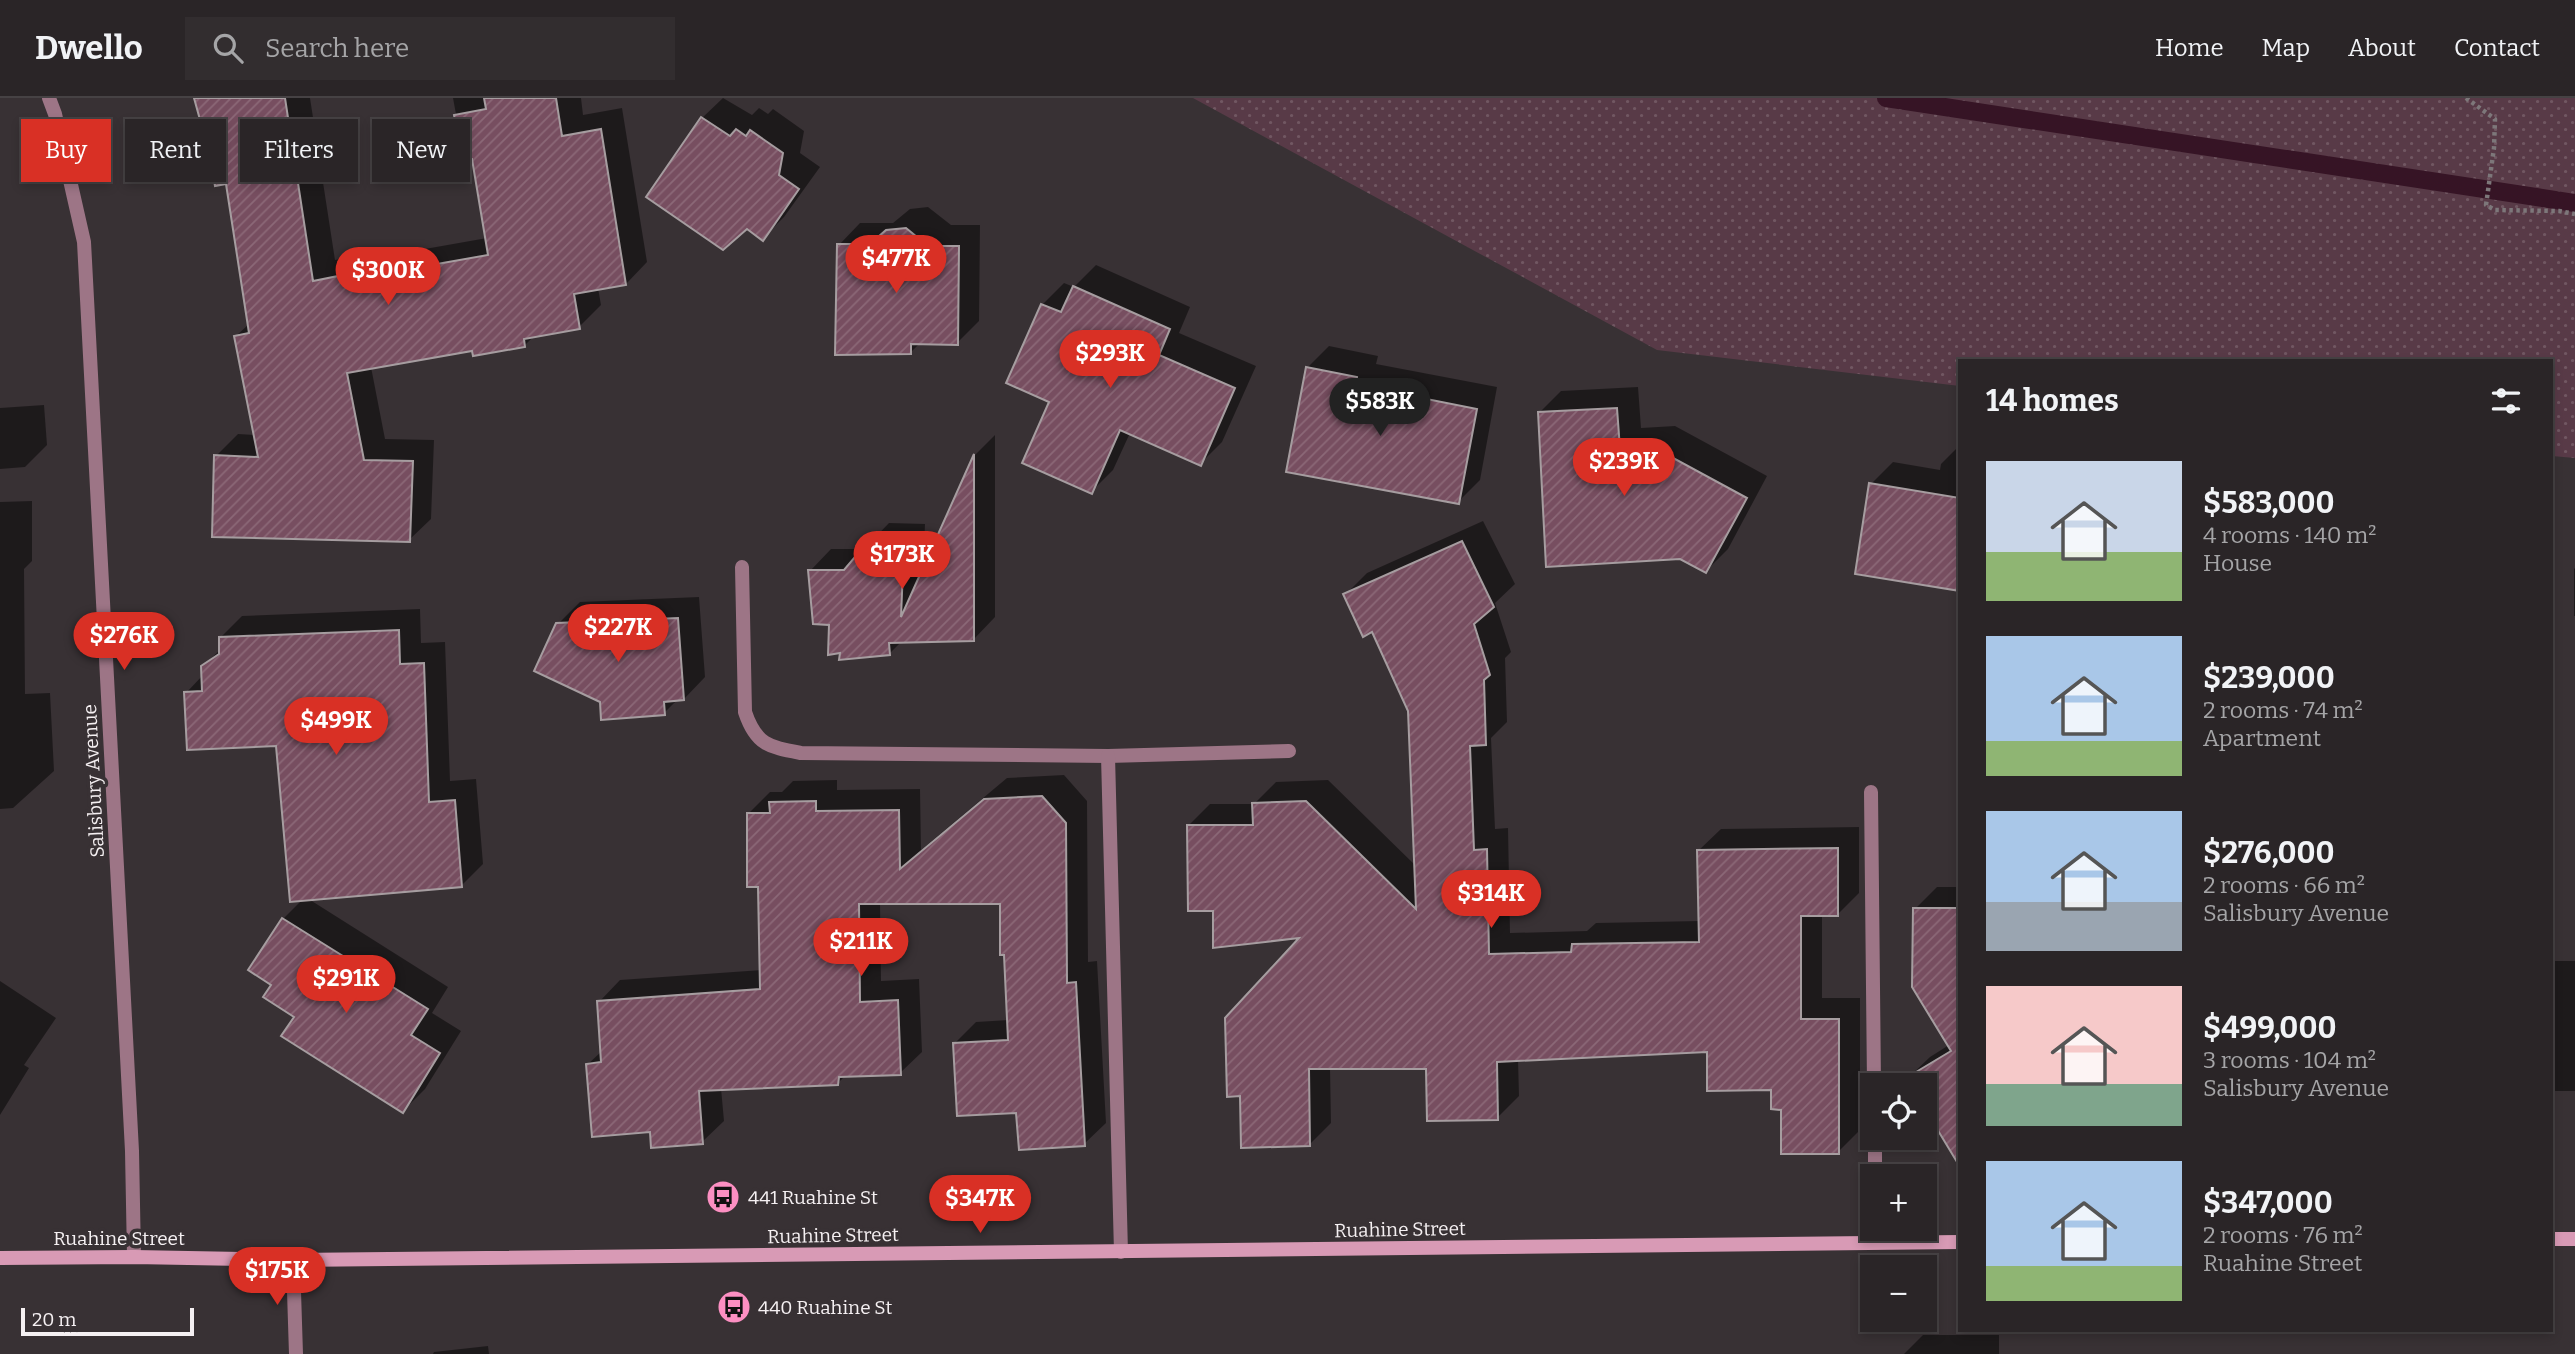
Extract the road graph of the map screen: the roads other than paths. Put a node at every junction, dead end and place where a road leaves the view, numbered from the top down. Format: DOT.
graph roads {
  1 [pos="49,98"];
  2 [pos="742,566"];
  3 [pos="1289,751"];
  4 [pos="1108,756"];
  5 [pos="1871,792"];
  6 [pos="1874,1073"];
  7 [pos="1860,1235"];
  8 [pos="2553,1239"];
  9 [pos="2575,1239"];
  10 [pos="1937,1240"];
  11 [pos="1958,1242"];
  12 [pos="1121,1252"];
  13 [pos="134,1257"];
  14 [pos="0,1258"];
  15 [pos="293,1260"];
  16 [pos="296,1354"];
  1 -- 13 [label="street, Salisbury Avenue"];
  2 -- 4 [label="street"];
  3 -- 4 [label="street"];
  4 -- 12 [label="street"];
  5 -- 6 [label="street"];
  7 -- 12 [label="street, Ruahine Street"];
  8 -- 9 [label="street"];
  10 -- 11 [label="street, Ruahine Street"];
  12 -- 15 [label="street, Ruahine Street"];
  13 -- 14 [label="street, Ruahine Street"];
  13 -- 15 [label="street, Ruahine Street"];
  15 -- 16 [label="street"];
}
